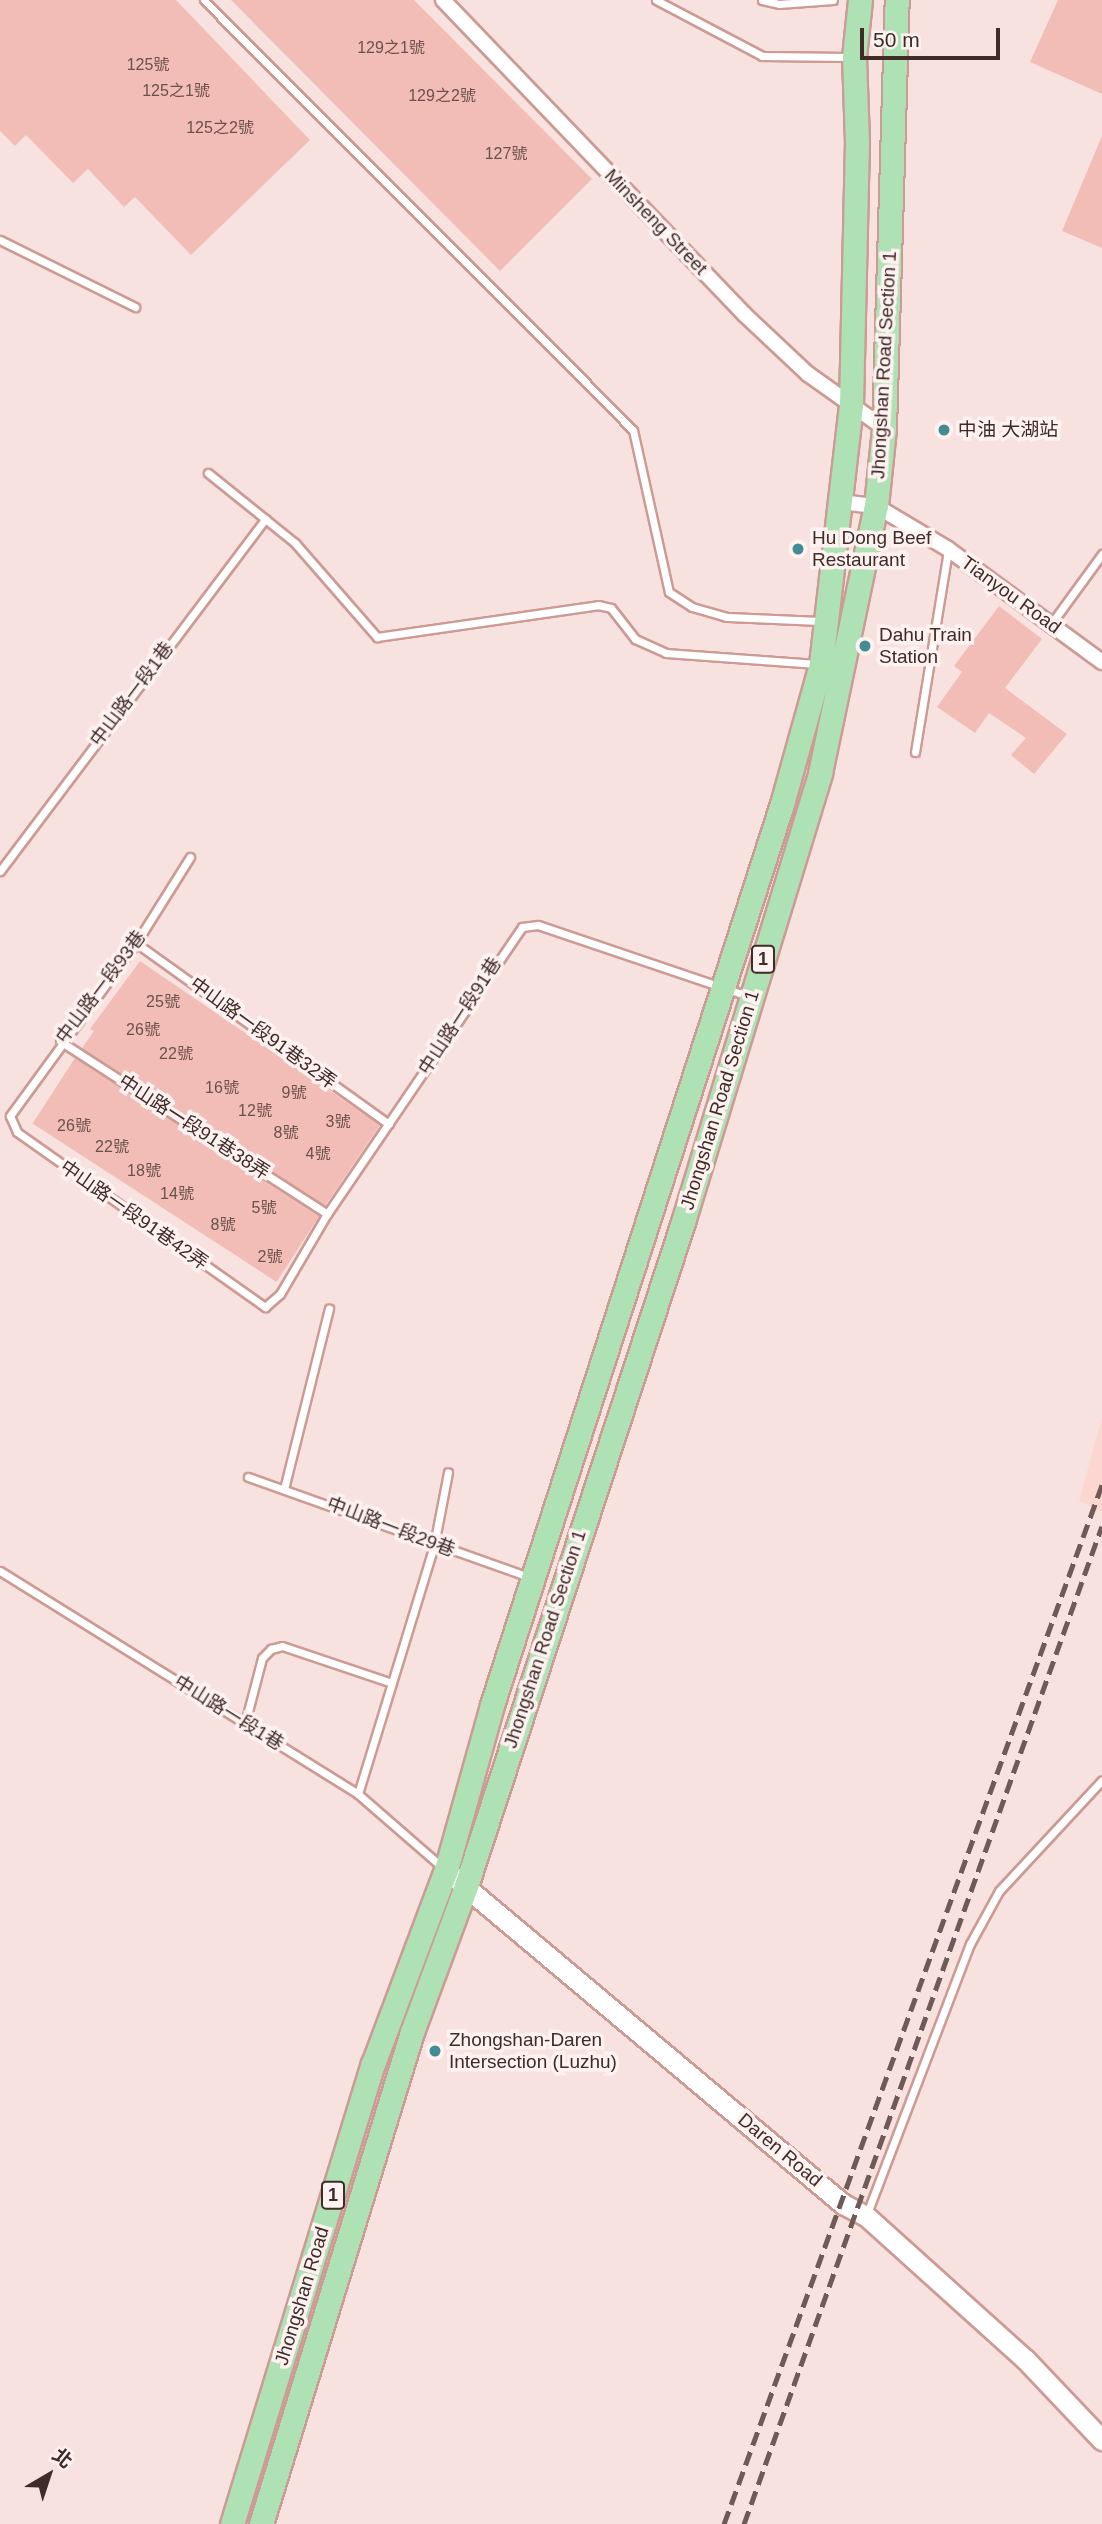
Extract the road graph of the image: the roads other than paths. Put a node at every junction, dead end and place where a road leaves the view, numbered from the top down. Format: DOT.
graph roads {
  1 [pos="204,0"];
  2 [pos="443,0"];
  3 [pos="656,0"];
  4 [pos="762,0"];
  5 [pos="833,0"];
  6 [pos="860,0"];
  7 [pos="897,0"];
  8 [pos="854,57"];
  9 [pos="0,240"];
  10 [pos="135,307"];
  11 [pos="850,405"];
  12 [pos="884,428"];
  13 [pos="208,473"];
  14 [pos="841,502"];
  15 [pos="876,506"];
  16 [pos="265,519"];
  17 [pos="948,549"];
  18 [pos="1102,554"];
  19 [pos="826,622"];
  20 [pos="1051,624"];
  21 [pos="1102,662"];
  22 [pos="821,664"];
  23 [pos="915,751"];
  24 [pos="190,857"];
  25 [pos="0,871"];
  26 [pos="136,943"];
  27 [pos="721,988"];
  28 [pos="752,997"];
  29 [pos="60,1041"];
  30 [pos="10,1116"];
  31 [pos="389,1124"];
  32 [pos="327,1214"];
  33 [pos="265,1307"];
  34 [pos="329,1309"];
  35 [pos="448,1472"];
  36 [pos="248,1477"];
  37 [pos="284,1489"];
  38 [pos="434,1545"];
  39 [pos="0,1571"];
  40 [pos="534,1579"];
  41 [pos="389,1682"];
  42 [pos="245,1723"];
  43 [pos="1102,1780"];
  44 [pos="358,1794"];
  45 [pos="446,1870"];
  46 [pos="466,1886"];
  47 [pos="866,2216"];
  48 [pos="1102,2440"];
  49 [pos="232,2524"];
  50 [pos="261,2524"];
  1 -- 19 [label="lane"];
  2 -- 11 [label="street, Minsheng Street"];
  3 -- 8 [label="lane"];
  4 -- 5 [label="lane"];
  6 -- 8 [label="main road, Jhongshan Road Section 1 / 1"];
  7 -- 12 [label="main road, Jhongshan Road Section 1 / 1"];
  8 -- 11 [label="main road, Jhongshan Road Section 1 / 1"];
  9 -- 10 [label="lane"];
  11 -- 12 [label="street, Minsheng Street"];
  11 -- 14 [label="main road, Jhongshan Road Section 1 / 1"];
  12 -- 15 [label="main road, Jhongshan Road Section 1 / 1"];
  13 -- 16 [label="lane"];
  14 -- 15 [label="street, Tianyou Road"];
  14 -- 19 [label="main road, Jhongshan Road Section 1 / 1"];
  15 -- 17 [label="street, Tianyou Road"];
  15 -- 28 [label="main road, Jhongshan Road Section 1 / 1"];
  16 -- 22 [label="lane"];
  16 -- 25 [label="lane, 中山路一段1巷"];
  17 -- 20 [label="street, Tianyou Road"];
  17 -- 23 [label="lane"];
  18 -- 20 [label="lane"];
  19 -- 22 [label="main road, Jhongshan Road Section 1 / 1"];
  20 -- 21 [label="street, Tianyou Road"];
  22 -- 27 [label="main road, Jhongshan Road Section 1 / 1"];
  24 -- 26 [label="lane, 中山路一段93巷"];
  26 -- 29 [label="lane, 中山路一段93巷"];
  26 -- 31 [label="lane, 中山路一段91巷32弄"];
  27 -- 28 [label="lane, 中山路一段91巷"];
  27 -- 31 [label="lane, 中山路一段91巷"];
  27 -- 40 [label="main road, Jhongshan Road Section 1 / 1"];
  28 -- 46 [label="main road, Jhongshan Road Section 1 / 1"];
  29 -- 30 [label="lane, 中山路一段93巷"];
  29 -- 32 [label="lane, 中山路一段91巷38弄"];
  30 -- 33 [label="lane, 中山路一段91巷42弄"];
  31 -- 32 [label="lane, 中山路一段91巷"];
  32 -- 33 [label="lane, 中山路一段91巷"];
  34 -- 37 [label="lane"];
  35 -- 38 [label="lane"];
  36 -- 37 [label="lane, 中山路一段29巷"];
  37 -- 38 [label="lane, 中山路一段29巷"];
  38 -- 40 [label="lane, 中山路一段29巷"];
  38 -- 41 [label="lane"];
  39 -- 42 [label="lane, 中山路一段1巷"];
  40 -- 45 [label="main road, Jhongshan Road Section 1 / 1"];
  41 -- 42 [label="lane"];
  41 -- 44 [label="lane"];
  42 -- 44 [label="lane, 中山路一段1巷"];
  43 -- 47 [label="lane"];
  44 -- 45 [label="lane, 中山路一段1巷"];
  45 -- 46 [label="street, Daren Road"];
  45 -- 49 [label="main road, Jhongshan Road / 1"];
  46 -- 47 [label="street, Daren Road"];
  46 -- 50 [label="main road, Jhongshan Road / 1"];
  47 -- 48 [label="street, Daren Road"];
}
